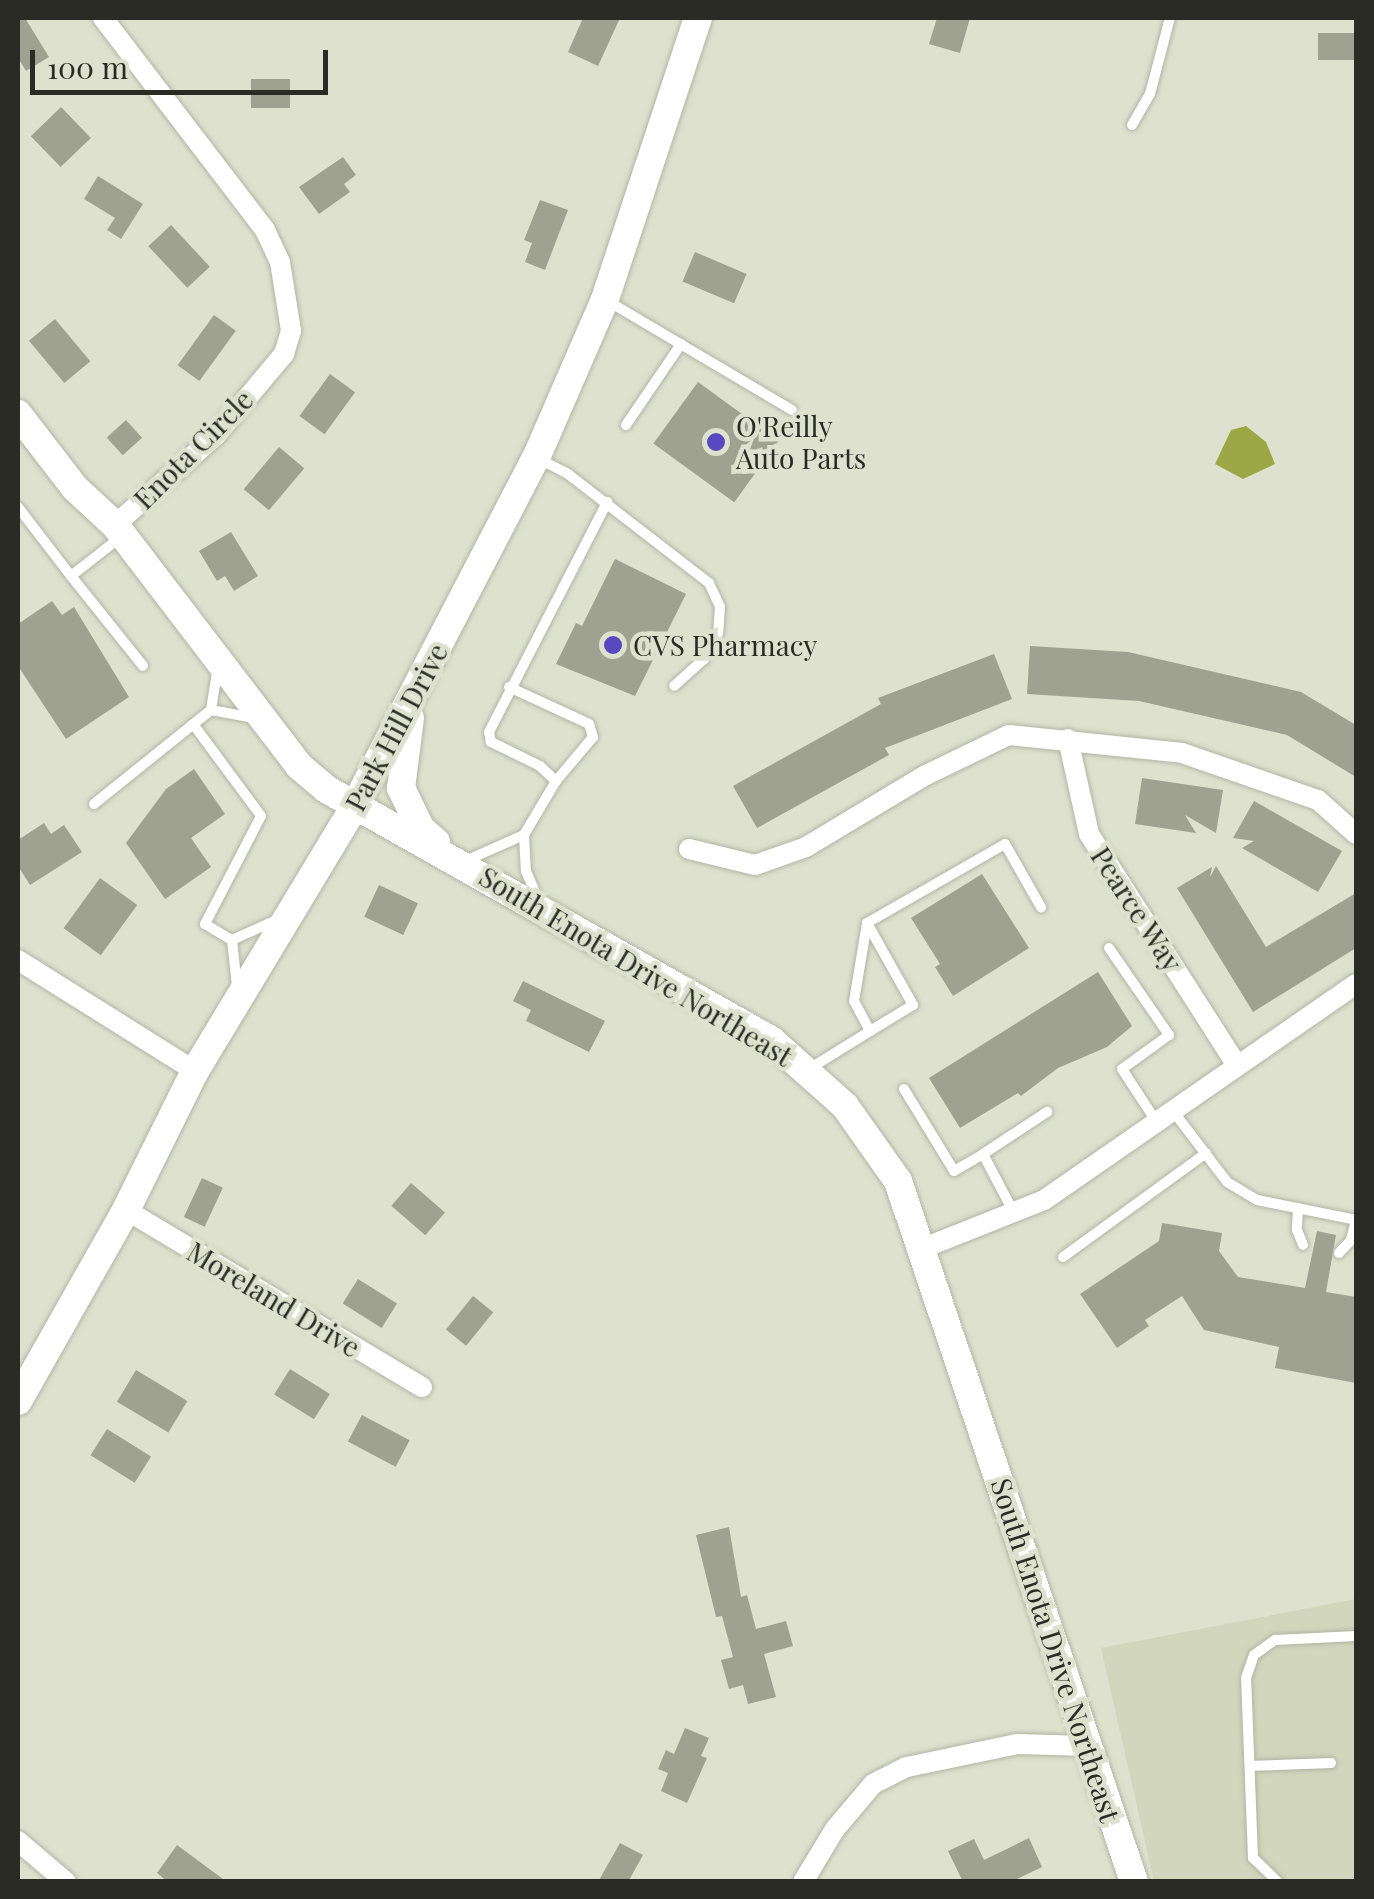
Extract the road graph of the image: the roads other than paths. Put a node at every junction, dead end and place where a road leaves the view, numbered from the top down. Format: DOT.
graph roads {
  1 [pos="102,18"];
  2 [pos="698,18"];
  3 [pos="1170,18"];
  4 [pos="1132,125"];
  5 [pos="605,299"];
  6 [pos="680,344"];
  7 [pos="792,410"];
  8 [pos="18,414"];
  9 [pos="626,425"];
  10 [pos="536,458"];
  11 [pos="607,502"];
  12 [pos="18,507"];
  13 [pos="119,530"];
  14 [pos="71,576"];
  15 [pos="217,662"];
  16 [pos="142,666"];
  17 [pos="674,686"];
  18 [pos="509,687"];
  19 [pos="411,702"];
  20 [pos="210,710"];
  21 [pos="264,722"];
  22 [pos="193,724"];
  23 [pos="1068,740"];
  24 [pos="556,780"];
  25 [pos="94,804"];
  26 [pos="354,807"];
  27 [pos="1356,834"];
  28 [pos="524,835"];
  29 [pos="689,848"];
  30 [pos="460,862"];
  31 [pos="1041,907"];
  32 [pos="542,909"];
  33 [pos="290,914"];
  34 [pos="868,923"];
  35 [pos="232,940"];
  36 [pos="1109,948"];
  37 [pos="18,960"];
  38 [pos="1356,984"];
  39 [pos="238,1000"];
  40 [pos="870,1031"];
  41 [pos="1237,1065"];
  42 [pos="808,1070"];
  43 [pos="195,1071"];
  44 [pos="904,1090"];
  45 [pos="1047,1112"];
  46 [pos="1164,1116"];
  47 [pos="1206,1153"];
  48 [pos="983,1154"];
  49 [pos="1298,1208"];
  50 [pos="126,1210"];
  51 [pos="1014,1212"];
  52 [pos="1356,1220"];
  53 [pos="1303,1245"];
  54 [pos="921,1249"];
  55 [pos="1339,1252"];
  56 [pos="1063,1257"];
  57 [pos="422,1387"];
  58 [pos="18,1401"];
  59 [pos="1356,1636"];
  60 [pos="1088,1746"];
  61 [pos="1331,1763"];
  62 [pos="1250,1766"];
  63 [pos="18,1840"];
  64 [pos="66,1882"];
  65 [pos="803,1882"];
  66 [pos="1134,1882"];
  67 [pos="1278,1882"];
  1 -- 13 [label="street, Enota Circle"];
  2 -- 5 [label="main road, Park Hill Drive"];
  3 -- 4 [label="lane"];
  5 -- 6 [label="lane"];
  5 -- 10 [label="main road, Park Hill Drive"];
  6 -- 7 [label="lane"];
  6 -- 9 [label="lane"];
  8 -- 13 [label="main road, South Enota Drive Northeast"];
  10 -- 11 [label="lane"];
  10 -- 19 [label="main road, Park Hill Drive"];
  11 -- 17 [label="lane"];
  11 -- 18 [label="lane"];
  12 -- 14 [label="lane"];
  13 -- 14 [label="lane"];
  13 -- 15 [label="main road, South Enota Drive Northeast"];
  14 -- 16 [label="lane"];
  15 -- 20 [label="lane"];
  15 -- 21 [label="main road, South Enota Drive Northeast"];
  18 -- 24 [label="lane"];
  18 -- 24 [label="lane"];
  19 -- 26 [label="main road, Park Hill Drive"];
  19 -- 30 [label="main road"];
  20 -- 21 [label="lane"];
  20 -- 22 [label="lane"];
  21 -- 26 [label="main road, South Enota Drive Northeast"];
  22 -- 25 [label="lane"];
  22 -- 35 [label="lane"];
  23 -- 27 [label="street"];
  23 -- 29 [label="street"];
  23 -- 41 [label="street, Pearce Way"];
  24 -- 28 [label="lane"];
  26 -- 30 [label="main road, South Enota Drive Northeast"];
  26 -- 33 [label="main road, Park Hill Drive"];
  28 -- 30 [label="lane"];
  28 -- 32 [label="lane"];
  30 -- 32 [label="main road, South Enota Drive Northeast"];
  31 -- 34 [label="lane"];
  32 -- 42 [label="main road, South Enota Drive Northeast"];
  33 -- 35 [label="lane"];
  33 -- 39 [label="main road, Park Hill Drive"];
  34 -- 40 [label="lane"];
  34 -- 40 [label="lane"];
  35 -- 39 [label="lane"];
  36 -- 46 [label="lane"];
  37 -- 43 [label="street"];
  38 -- 41 [label="street"];
  39 -- 43 [label="main road, Park Hill Drive"];
  40 -- 42 [label="lane"];
  41 -- 46 [label="street"];
  42 -- 54 [label="main road, South Enota Drive Northeast"];
  43 -- 50 [label="main road, Park Hill Drive"];
  44 -- 48 [label="lane"];
  45 -- 48 [label="lane"];
  46 -- 47 [label="lane"];
  46 -- 51 [label="street"];
  47 -- 49 [label="lane"];
  47 -- 56 [label="lane"];
  48 -- 51 [label="lane"];
  49 -- 52 [label="lane"];
  49 -- 53 [label="lane"];
  50 -- 57 [label="street, Moreland Drive"];
  50 -- 58 [label="main road, Park Hill Drive"];
  51 -- 54 [label="street"];
  52 -- 55 [label="lane"];
  54 -- 60 [label="main road, South Enota Drive Northeast"];
  59 -- 62 [label="lane"];
  60 -- 65 [label="street"];
  60 -- 66 [label="main road, South Enota Drive Northeast"];
  61 -- 62 [label="lane"];
  62 -- 67 [label="lane"];
  63 -- 64 [label="street"];
}
